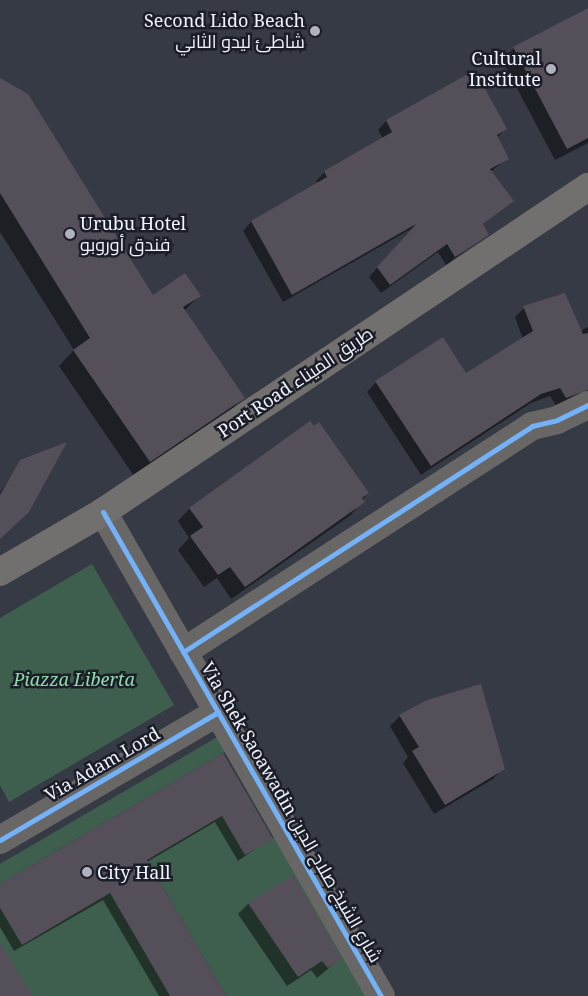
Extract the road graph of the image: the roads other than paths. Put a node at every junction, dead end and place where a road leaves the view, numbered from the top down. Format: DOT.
graph roads {
  1 [pos="588,187"];
  2 [pos="588,405"];
  3 [pos="103,512"];
  4 [pos="0,572"];
  5 [pos="184,652"];
  6 [pos="218,712"];
  7 [pos="0,840"];
  8 [pos="381,996"];
  1 -- 3 [label="main road, Port Road طريق الميناء"];
  2 -- 5 [label="street"];
  3 -- 4 [label="main road, Port Road طريق الميناء"];
  3 -- 5 [label="street, Via Shek Saoawadin شارع الشيخ صلاح الدين"];
  5 -- 6 [label="street, Via Shek Saoawadin شارع الشيخ صلاح الدين"];
  6 -- 7 [label="street, Via Adam Lord"];
  6 -- 8 [label="street, Via Shek Saoawadin شارع الشيخ صلاح الدين"];
}
